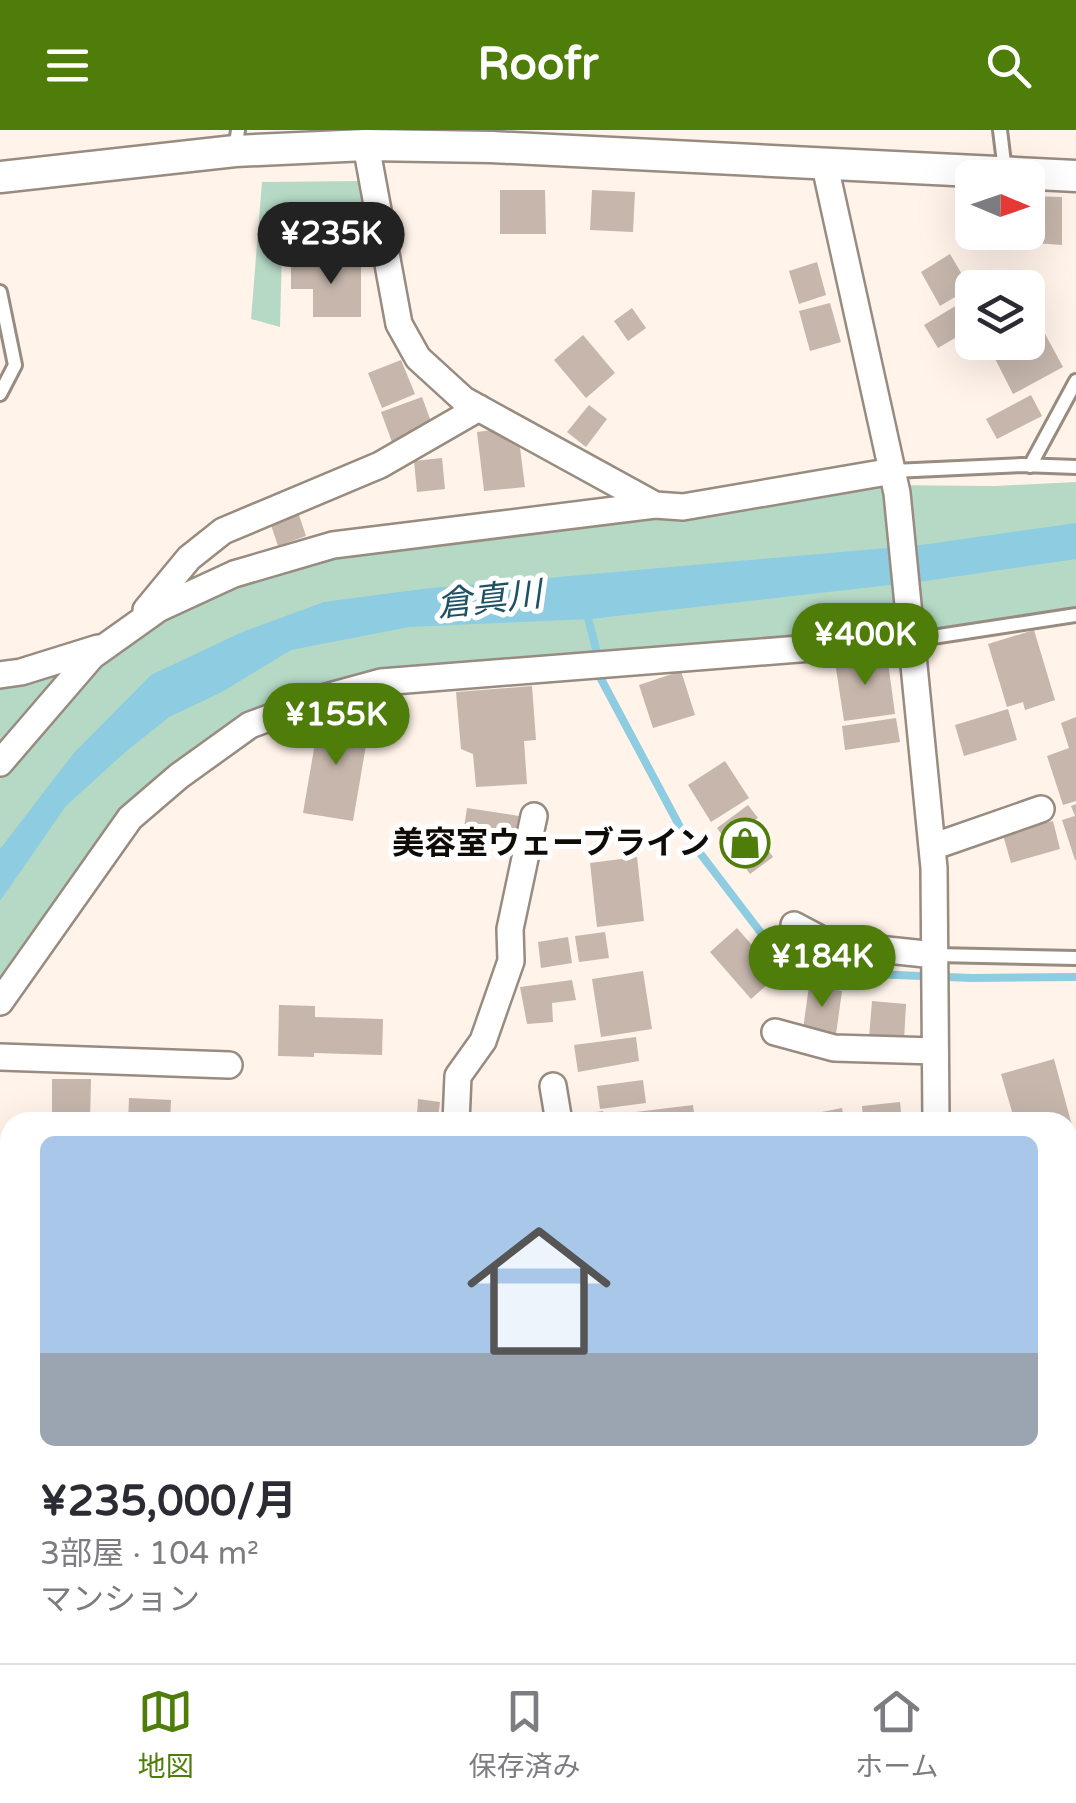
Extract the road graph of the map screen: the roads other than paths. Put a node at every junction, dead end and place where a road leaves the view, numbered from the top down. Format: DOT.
graph roads {
  1 [pos="1000,130"];
  2 [pos="426,138"];
  3 [pos="237,140"];
  4 [pos="537,140"];
  5 [pos="366,145"];
  6 [pos="1004,160"];
  7 [pos="825,166"];
  8 [pos="955,171"];
  9 [pos="1045,175"];
  10 [pos="1076,176"];
  11 [pos="0,177"];
  12 [pos="0,292"];
  13 [pos="1076,382"];
  14 [pos="0,394"];
  15 [pos="479,408"];
  16 [pos="1030,466"];
  17 [pos="1076,467"];
  18 [pos="895,482"];
  19 [pos="655,505"];
  20 [pos="1076,614"];
  21 [pos="130,629"];
  22 [pos="912,635"];
  23 [pos="108,644"];
  24 [pos="0,675"];
  25 [pos="0,763"];
  26 [pos="1041,809"];
  27 [pos="534,816"];
  28 [pos="932,847"];
  29 [pos="794,925"];
  30 [pos="935,955"];
  31 [pos="1076,958"];
  32 [pos="0,1002"];
  33 [pos="774,1032"];
  34 [pos="936,1051"];
  35 [pos="0,1057"];
  36 [pos="229,1065"];
  37 [pos="553,1086"];
  38 [pos="456,1112"];
  39 [pos="557,1112"];
  40 [pos="936,1112"];
  1 -- 6 [label="lane"];
  2 -- 4 [label="street"];
  2 -- 5 [label="street"];
  3 -- 5 [label="street"];
  3 -- 11 [label="street"];
  4 -- 7 [label="street"];
  5 -- 15 [label="street"];
  7 -- 8 [label="street"];
  7 -- 18 [label="street"];
  9 -- 10 [label="street"];
  12 -- 14 [label="lane"];
  13 -- 16 [label="lane"];
  15 -- 19 [label="street"];
  15 -- 21 [label="street"];
  16 -- 17 [label="lane"];
  16 -- 18 [label="lane"];
  18 -- 19 [label="street"];
  18 -- 22 [label="street"];
  19 -- 21 [label="street"];
  20 -- 22 [label="lane"];
  21 -- 23 [label="street"];
  22 -- 28 [label="street"];
  22 -- 32 [label="street"];
  23 -- 24 [label="street"];
  23 -- 25 [label="street"];
  26 -- 28 [label="street"];
  27 -- 38 [label="street"];
  28 -- 30 [label="street"];
  29 -- 30 [label="street"];
  30 -- 31 [label="lane"];
  30 -- 34 [label="street"];
  33 -- 34 [label="street"];
  34 -- 40 [label="street"];
  35 -- 36 [label="street"];
  37 -- 39 [label="street"];
}
